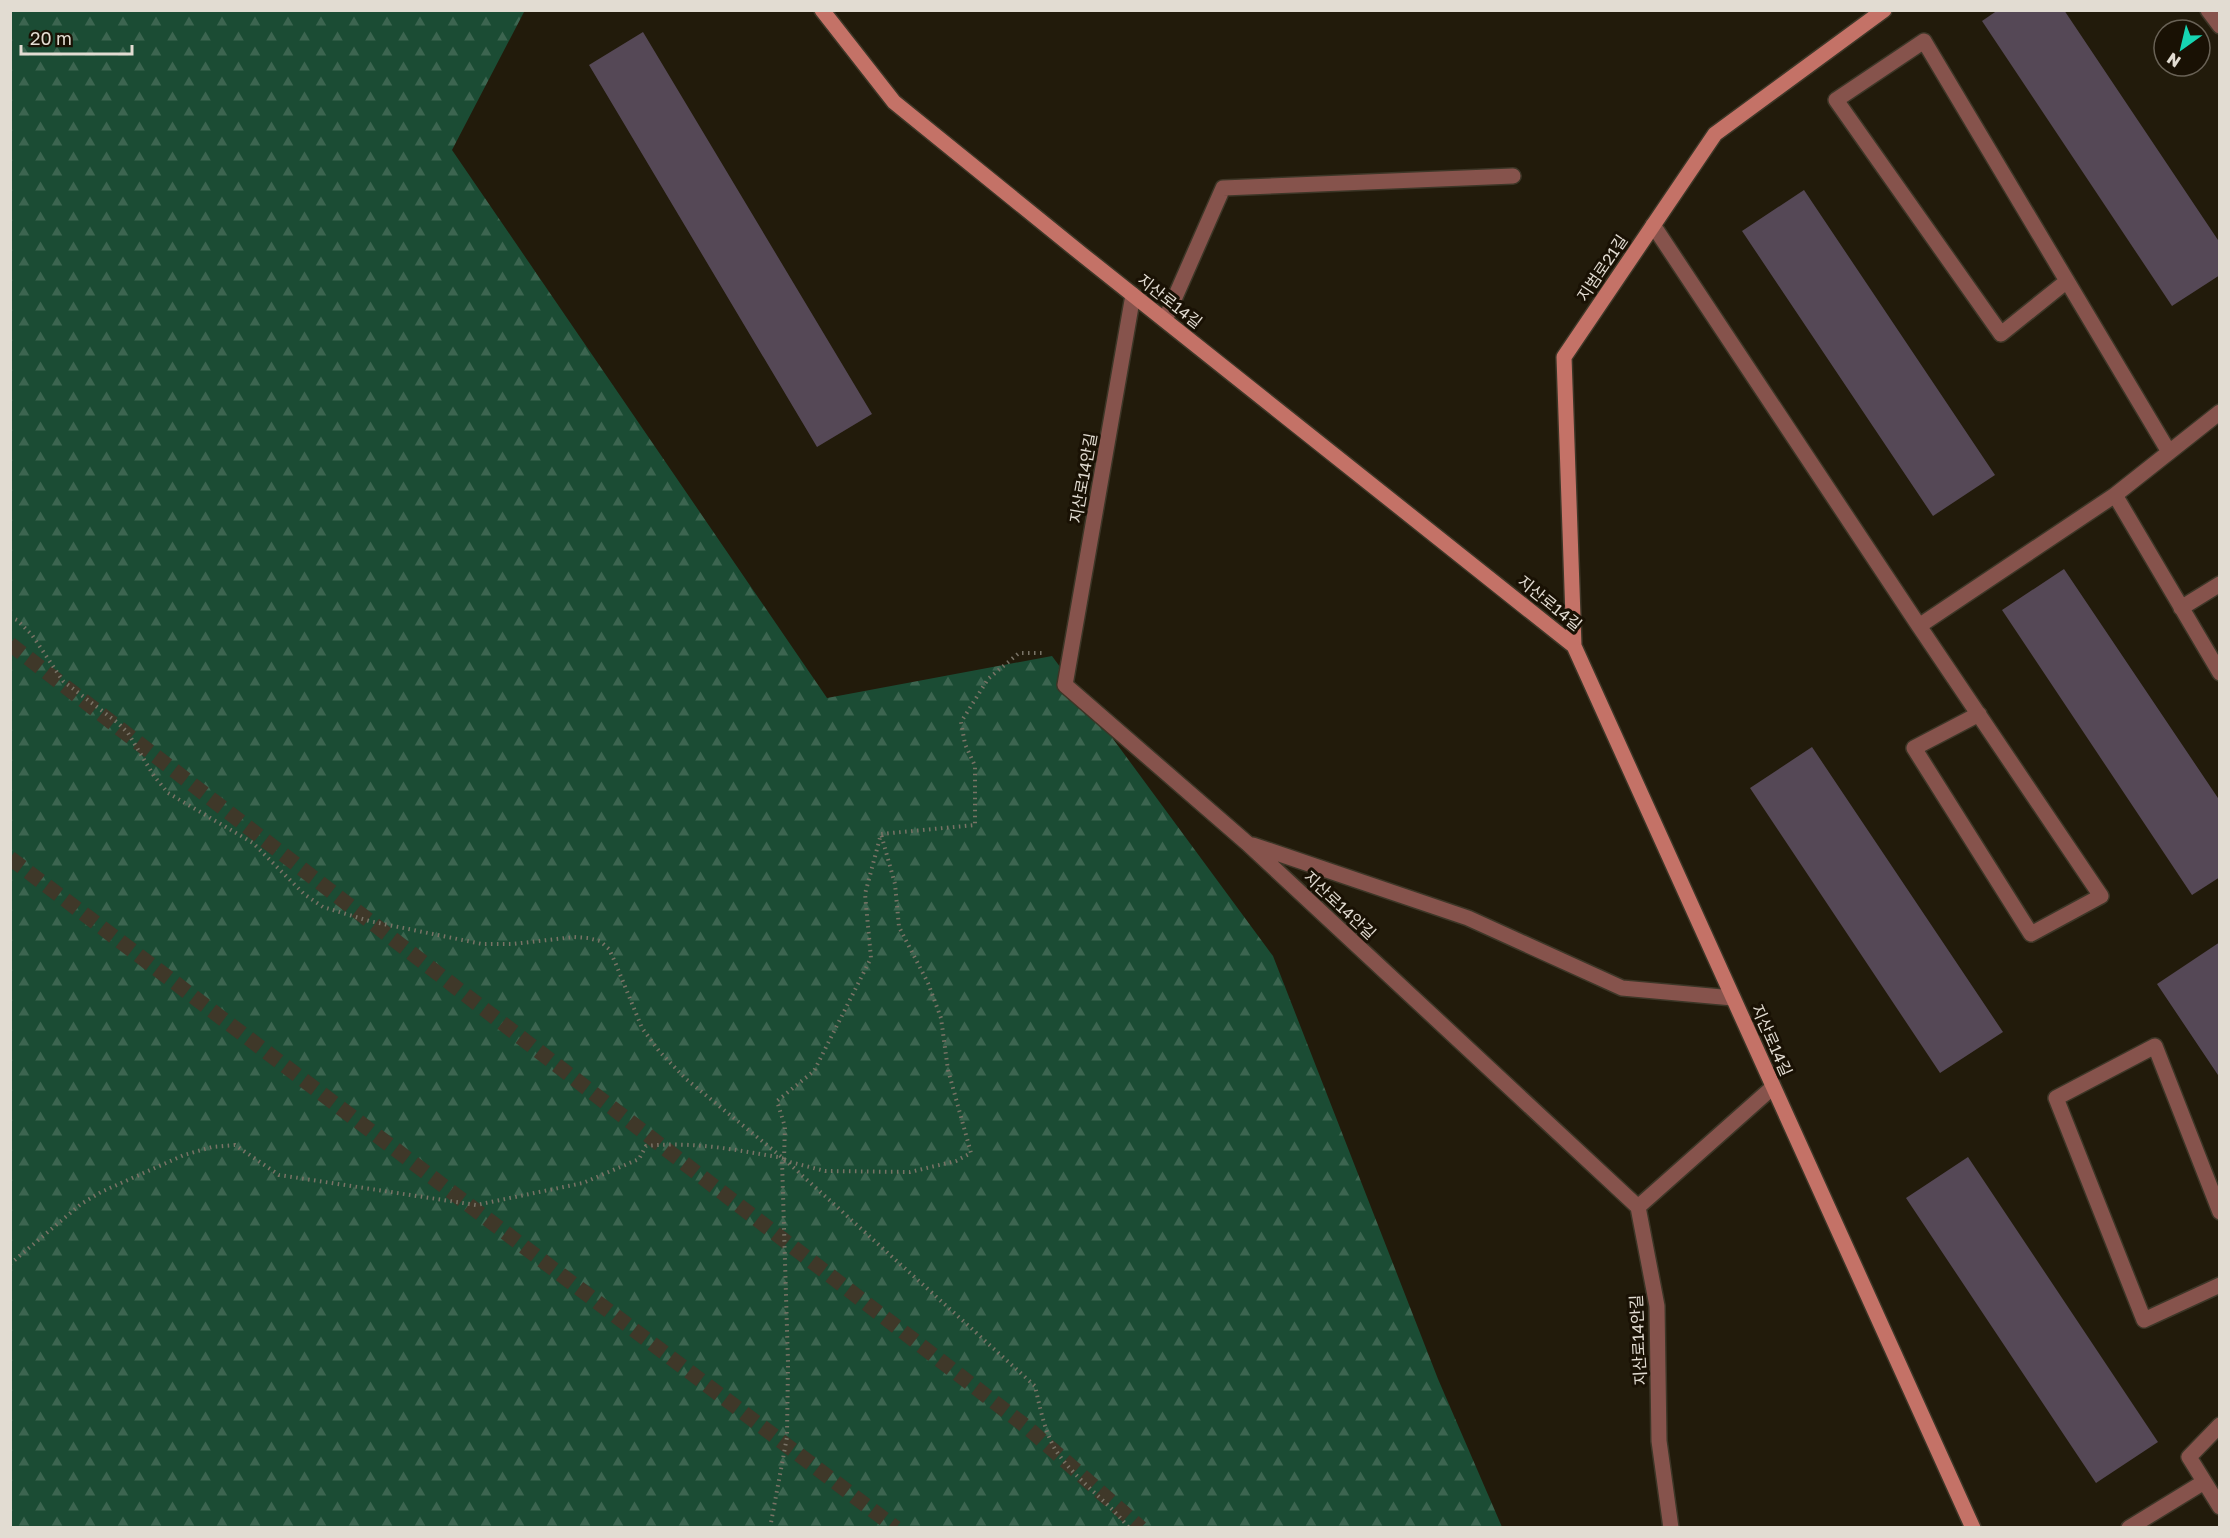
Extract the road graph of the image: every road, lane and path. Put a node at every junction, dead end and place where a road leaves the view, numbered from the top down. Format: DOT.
graph roads {
  1 [pos="822,10"];
  2 [pos="1884,10"];
  3 [pos="2208,10"];
  4 [pos="2220,26"];
  5 [pos="1512,176"];
  6 [pos="1653,225"];
  7 [pos="2067,281"];
  8 [pos="1133,295"];
  9 [pos="1166,320"];
  10 [pos="2220,411"];
  11 [pos="2169,452"];
  12 [pos="2115,495"];
  13 [pos="2220,584"];
  14 [pos="2181,608"];
  15 [pos="10,617"];
  16 [pos="1919,626"];
  17 [pos="1574,646"];
  18 [pos="1071,652"];
  19 [pos="2220,673"];
  20 [pos="1979,714"];
  21 [pos="881,834"];
  22 [pos="1247,843"];
  23 [pos="1733,998"];
  24 [pos="1773,1087"];
  25 [pos="785,1160"];
  26 [pos="1638,1207"];
  27 [pos="2220,1212"];
  28 [pos="10,1264"];
  29 [pos="2220,1285"];
  30 [pos="2220,1425"];
  31 [pos="2204,1482"];
  32 [pos="2220,1507"];
  33 [pos="770,1527"];
  34 [pos="1129,1527"];
  35 [pos="1671,1527"];
  36 [pos="1973,1527"];
  37 [pos="2129,1527"];
  1 -- 8 [label="street, 지산로14길"];
  2 -- 6 [label="street, 지범로21길"];
  3 -- 4 [label="street"];
  5 -- 9 [label="street"];
  6 -- 16 [label="street"];
  6 -- 17 [label="street, 지범로21길"];
  7 -- 7 [label="street"];
  7 -- 11 [label="street"];
  8 -- 9 [label="street, 지산로14길"];
  8 -- 18 [label="street, 지산로14안길"];
  9 -- 17 [label="street, 지산로14길"];
  10 -- 11 [label="street"];
  11 -- 12 [label="street"];
  12 -- 14 [label="street"];
  12 -- 16 [label="street"];
  13 -- 14 [label="street"];
  14 -- 19 [label="street"];
  15 -- 25 [label="path"];
  16 -- 20 [label="street"];
  17 -- 23 [label="street, 지산로14길"];
  18 -- 21 [label="path"];
  18 -- 22 [label="street, 지산로14안길"];
  20 -- 20 [label="street"];
  21 -- 25 [label="path"];
  21 -- 25 [label="path"];
  22 -- 23 [label="street"];
  22 -- 26 [label="street, 지산로14안길"];
  23 -- 24 [label="street, 지산로14길"];
  24 -- 26 [label="street"];
  24 -- 36 [label="street, 지산로14길"];
  25 -- 28 [label="path"];
  25 -- 33 [label="path"];
  25 -- 34 [label="path"];
  26 -- 35 [label="street, 지산로14안길"];
  27 -- 29 [label="street"];
  30 -- 31 [label="street"];
  31 -- 32 [label="street"];
  31 -- 37 [label="street"];
}
